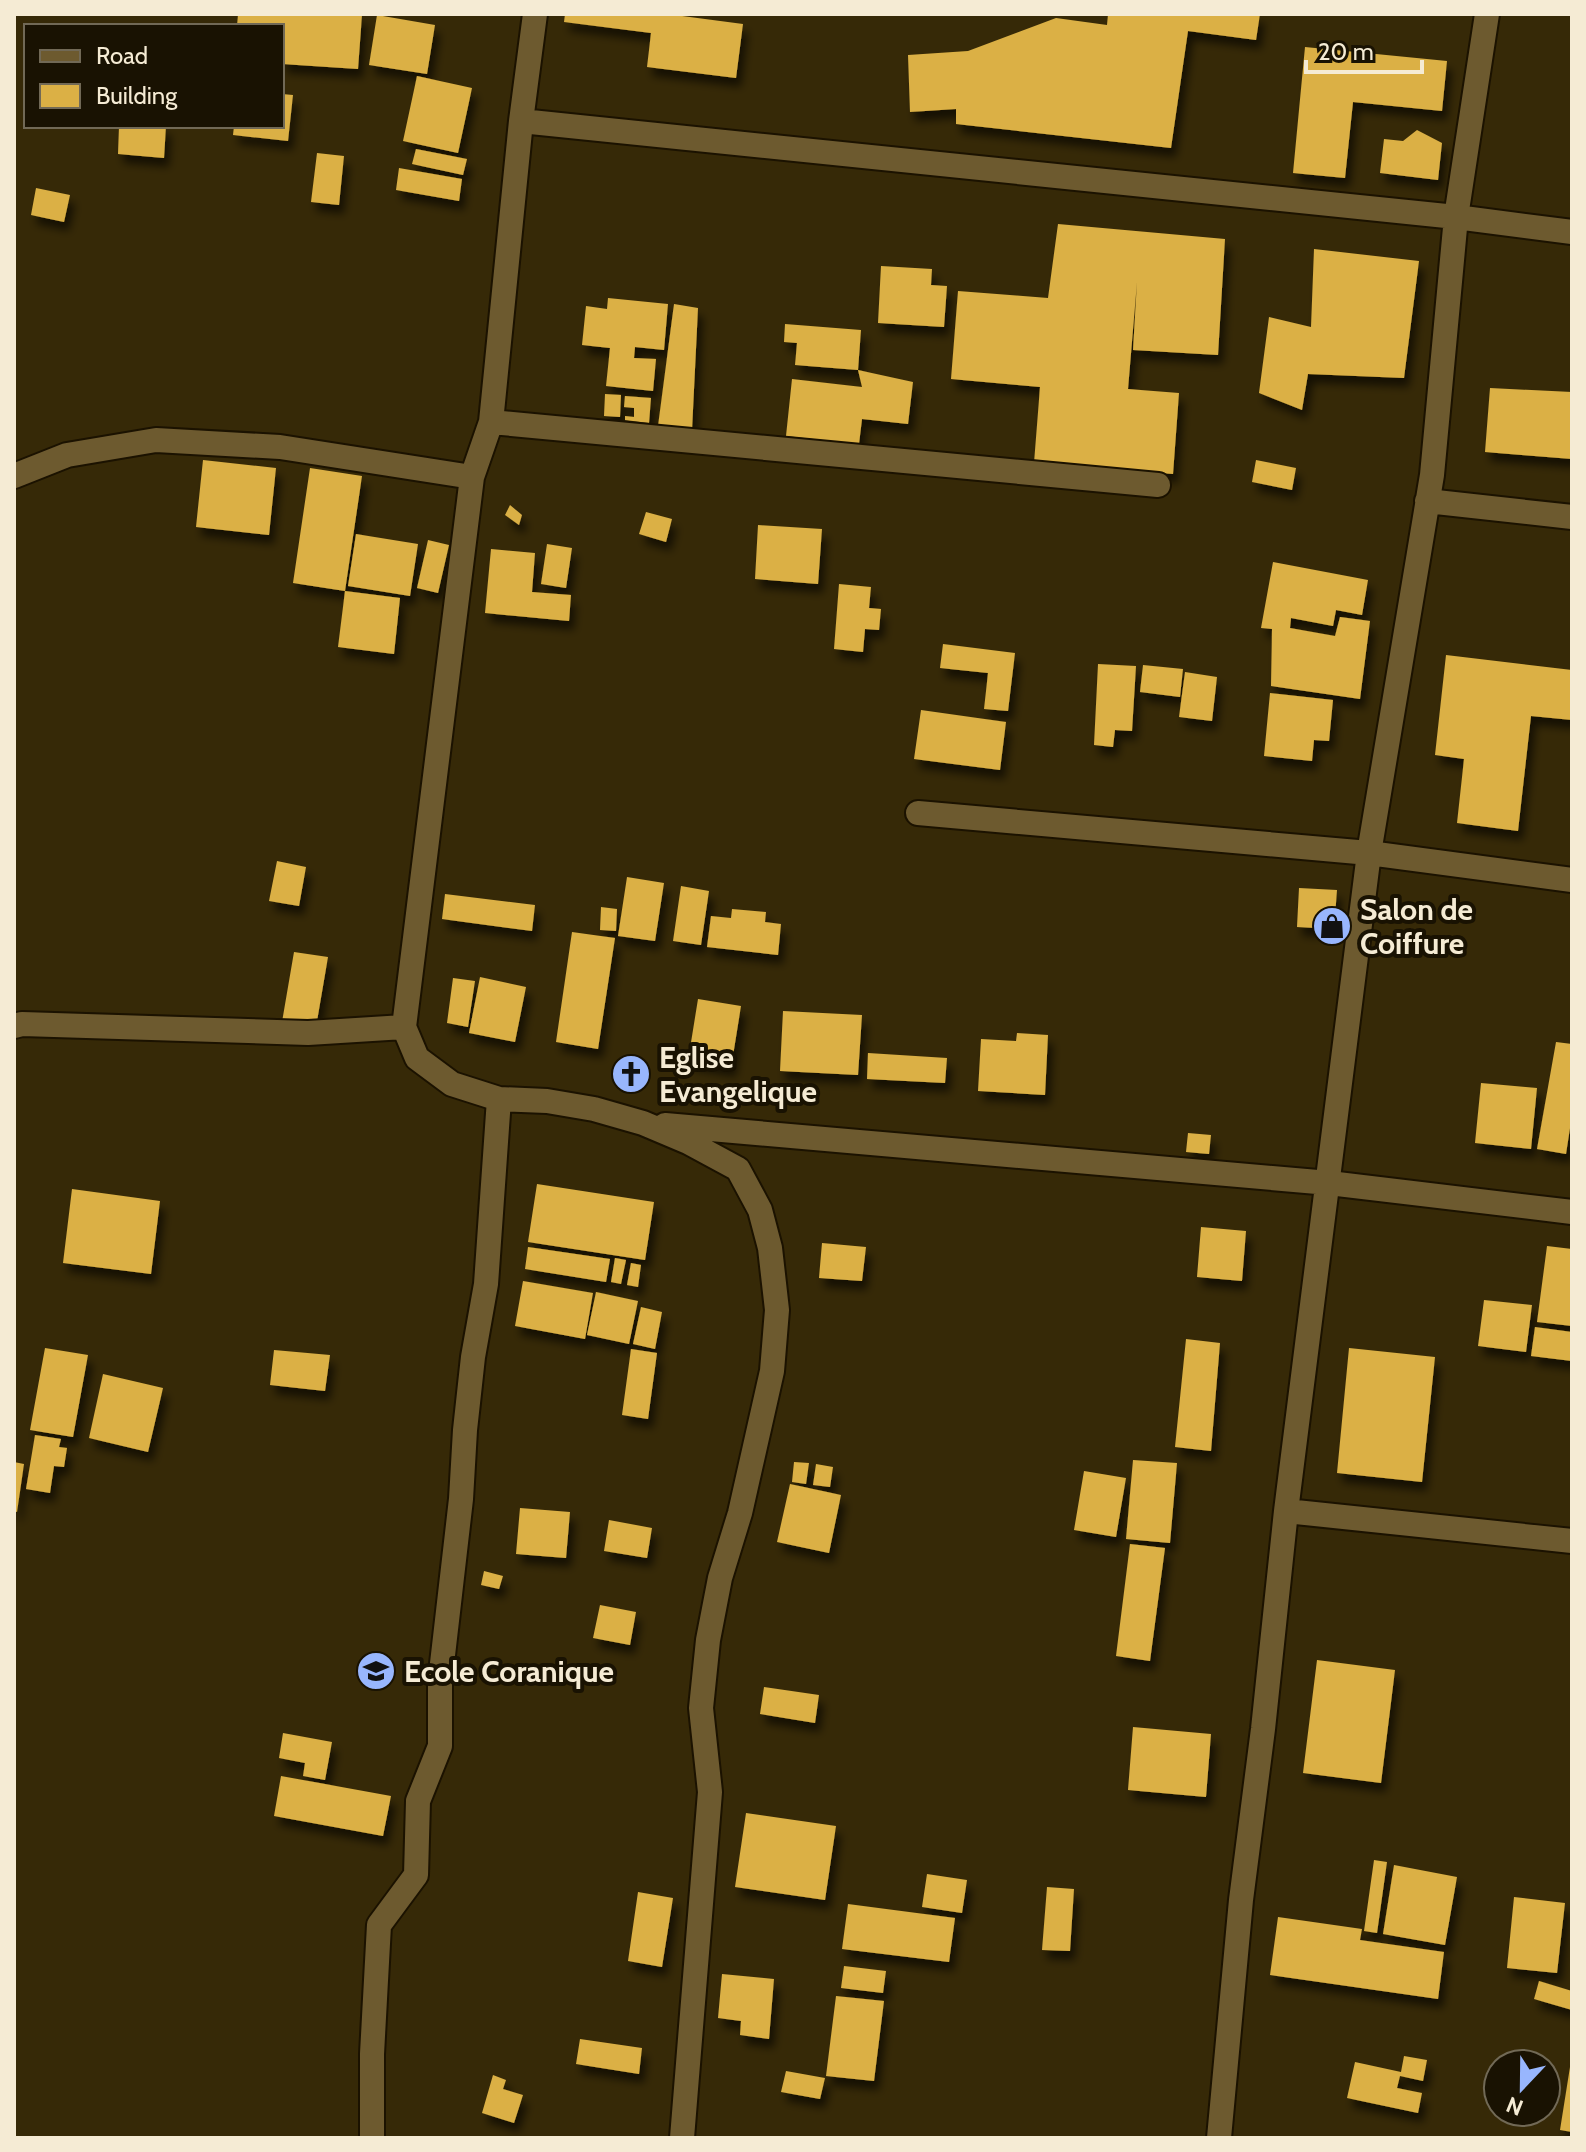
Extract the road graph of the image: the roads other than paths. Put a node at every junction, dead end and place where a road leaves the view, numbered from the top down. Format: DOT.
graph roads {
  1 [pos="535,14"];
  2 [pos="1487,14"];
  3 [pos="521,121"];
  4 [pos="1456,217"];
  5 [pos="1572,232"];
  6 [pos="491,422"];
  7 [pos="14,476"];
  8 [pos="472,477"];
  9 [pos="1158,485"];
  10 [pos="1427,501"];
  11 [pos="1572,517"];
  12 [pos="918,813"];
  13 [pos="1369,853"];
  14 [pos="1572,880"];
  15 [pos="14,1026"];
  16 [pos="404,1027"];
  17 [pos="499,1099"];
  18 [pos="643,1123"];
  19 [pos="1329,1183"];
  20 [pos="1572,1212"];
  21 [pos="1286,1511"];
  22 [pos="1572,1541"];
  23 [pos="372,2138"];
  24 [pos="682,2138"];
  25 [pos="1219,2138"];
  1 -- 3 [label="street"];
  2 -- 4 [label="street"];
  3 -- 4 [label="street"];
  3 -- 6 [label="street"];
  4 -- 5 [label="street"];
  4 -- 10 [label="street"];
  6 -- 8 [label="street"];
  6 -- 9 [label="street"];
  7 -- 8 [label="street"];
  8 -- 16 [label="street"];
  10 -- 11 [label="street"];
  10 -- 13 [label="street"];
  12 -- 13 [label="street"];
  13 -- 14 [label="street"];
  13 -- 19 [label="street"];
  15 -- 16 [label="street"];
  16 -- 17 [label="street"];
  17 -- 18 [label="street"];
  17 -- 23 [label="street"];
  18 -- 19 [label="street"];
  18 -- 24 [label="street"];
  19 -- 20 [label="street"];
  19 -- 21 [label="street"];
  21 -- 22 [label="street"];
  21 -- 25 [label="street"];
}
